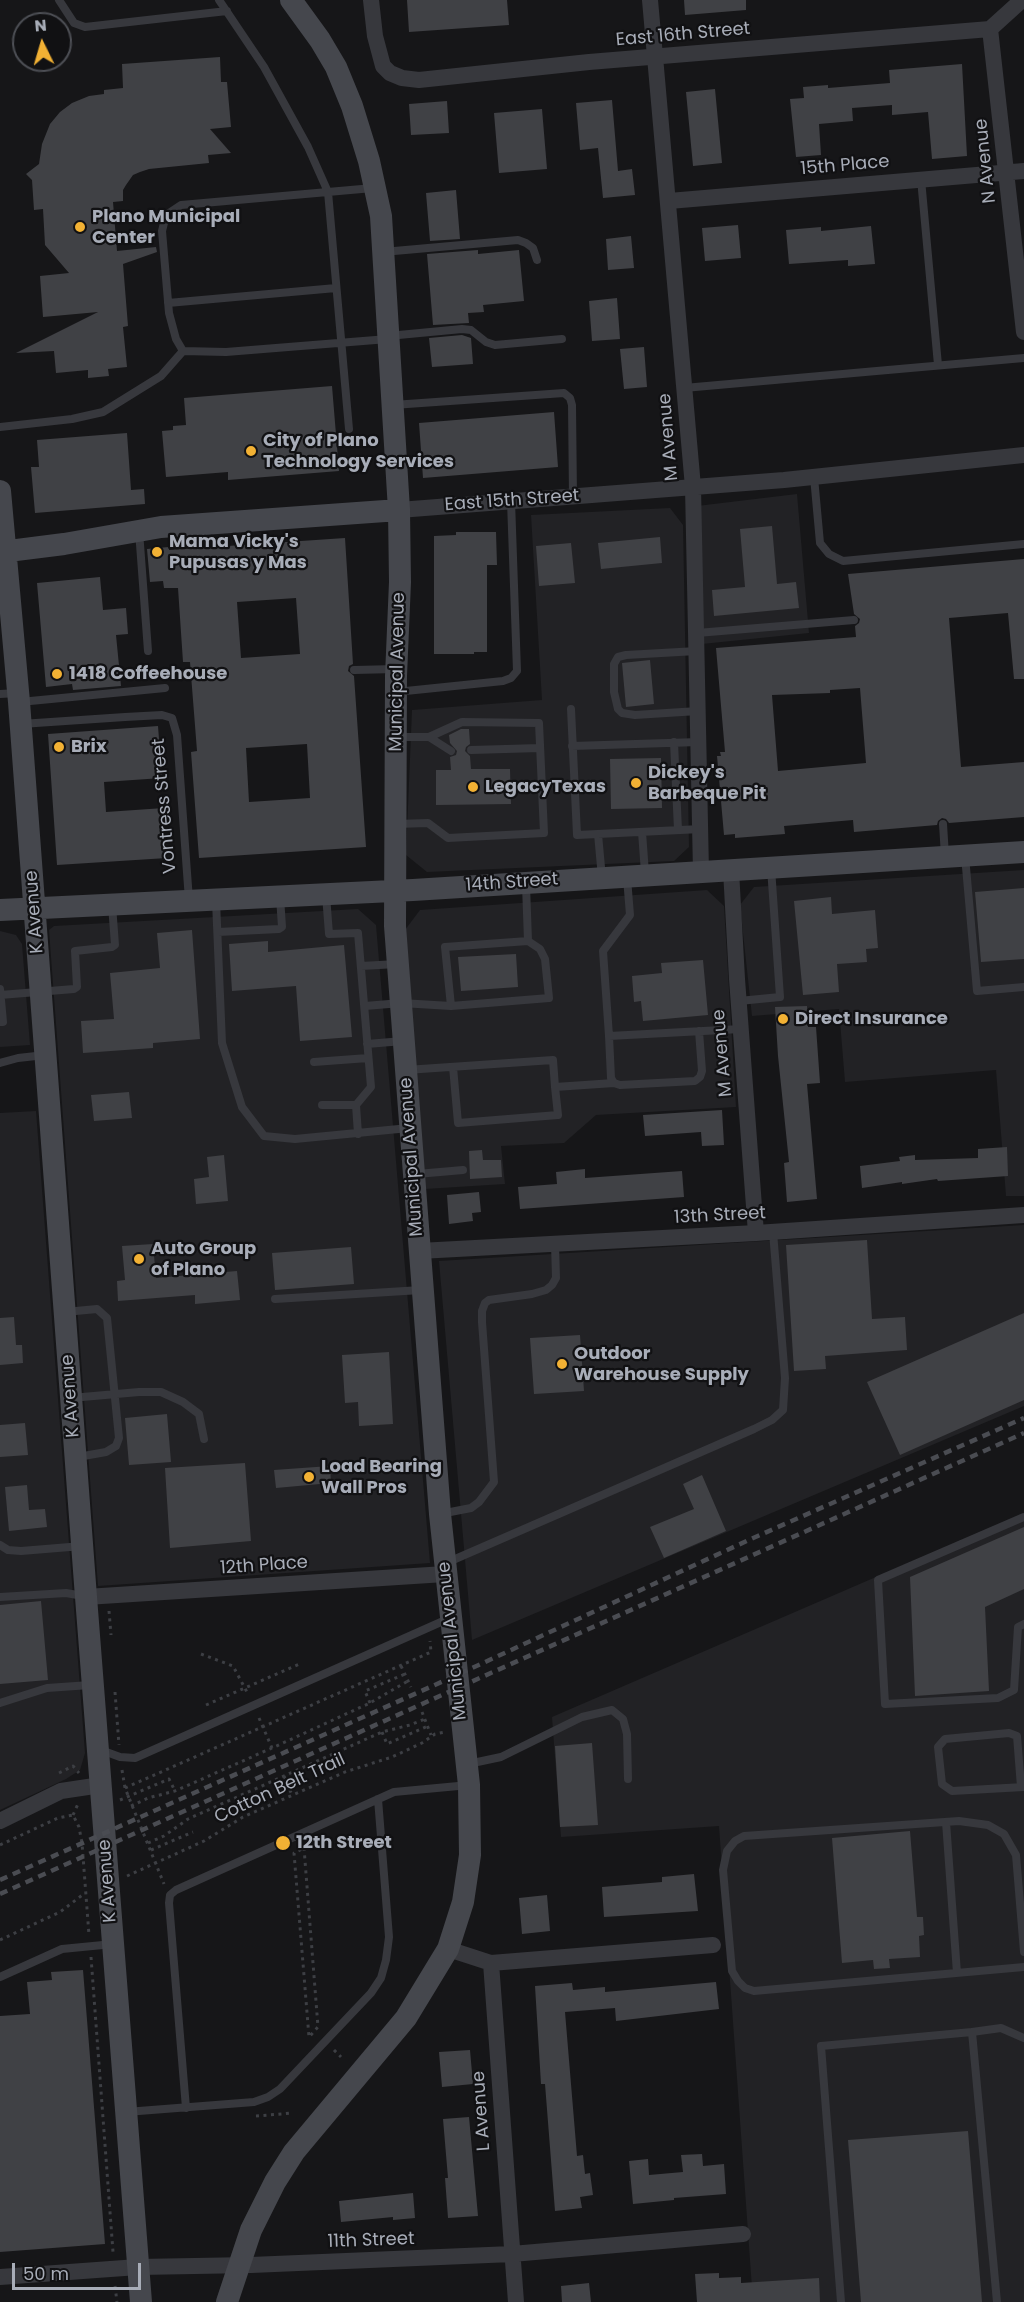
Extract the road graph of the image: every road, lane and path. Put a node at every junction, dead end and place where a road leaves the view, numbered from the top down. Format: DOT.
graph roads {
  1 [pos="59,0"];
  2 [pos="219,0"];
  3 [pos="291,0"];
  4 [pos="371,0"];
  5 [pos="650,0"];
  6 [pos="1022,0"];
  7 [pos="227,10"];
  8 [pos="990,29"];
  9 [pos="656,57"];
  10 [pos="1016,171"];
  11 [pos="921,179"];
  12 [pos="375,188"];
  13 [pos="328,192"];
  14 [pos="669,201"];
  15 [pos="383,252"];
  16 [pos="537,260"];
  17 [pos="336,288"];
  18 [pos="168,303"];
  19 [pos="1024,332"];
  20 [pos="388,338"];
  21 [pos="562,339"];
  22 [pos="340,343"];
  23 [pos="183,351"];
  24 [pos="1024,358"];
  25 [pos="938,365"];
  26 [pos="684,388"];
  27 [pos="392,405"];
  28 [pos="0,427"];
  29 [pos="349,429"];
  30 [pos="1024,455"];
  31 [pos="814,477"];
  32 [pos="693,487"];
  33 [pos="0,491"];
  34 [pos="573,496"];
  35 [pos="511,501"];
  36 [pos="399,510"];
  37 [pos="139,531"];
  38 [pos="1024,544"];
  39 [pos="3,552"];
  40 [pos="854,620"];
  41 [pos="697,633"];
  42 [pos="148,651"];
  43 [pos="697,651"];
  44 [pos="396,669"];
  45 [pos="354,670"];
  46 [pos="165,688"];
  47 [pos="396,692"];
  48 [pos="13,696"];
  49 [pos="571,709"];
  50 [pos="698,711"];
  51 [pos="21,724"];
  52 [pos="396,737"];
  53 [pos="429,737"];
  54 [pos="674,742"];
  55 [pos="699,742"];
  56 [pos="572,746"];
  57 [pos="540,748"];
  58 [pos="471,750"];
  59 [pos="451,751"];
  60 [pos="395,824"];
  61 [pos="943,824"];
  62 [pos="701,829"];
  63 [pos="678,830"];
  64 [pos="642,832"];
  65 [pos="598,834"];
  66 [pos="1024,852"];
  67 [pos="955,856"];
  68 [pos="771,867"];
  69 [pos="731,870"];
  70 [pos="701,872"];
  71 [pos="636,876"];
  72 [pos="602,878"];
  73 [pos="526,882"];
  74 [pos="395,891"];
  75 [pos="326,894"];
  76 [pos="280,896"];
  77 [pos="216,899"];
  78 [pos="189,900"];
  79 [pos="112,904"];
  80 [pos="34,908"];
  81 [pos="0,910"];
  82 [pos="218,932"];
  83 [pos="528,941"];
  84 [pos="398,964"];
  85 [pos="361,966"];
  86 [pos="1024,987"];
  87 [pos="0,989"];
  88 [pos="40,992"];
  89 [pos="0,995"];
  90 [pos="739,1001"];
  91 [pos="401,1003"];
  92 [pos="365,1006"];
  93 [pos="451,1006"];
  94 [pos="0,1022"];
  95 [pos="741,1029"];
  96 [pos="699,1031"];
  97 [pos="609,1036"];
  98 [pos="404,1041"];
  99 [pos="367,1044"];
  100 [pos="45,1055"];
  101 [pos="368,1058"];
  102 [pos="314,1062"];
  103 [pos="0,1064"];
  104 [pos="453,1067"];
  105 [pos="406,1070"];
  106 [pos="614,1083"];
  107 [pos="555,1087"];
  108 [pos="322,1105"];
  109 [pos="356,1105"];
  110 [pos="410,1128"];
  111 [pos="358,1134"];
  112 [pos="463,1170"];
  113 [pos="413,1174"];
  114 [pos="1024,1215"];
  115 [pos="765,1233"];
  116 [pos="555,1244"];
  117 [pos="419,1251"];
  118 [pos="422,1290"];
  119 [pos="275,1299"];
  120 [pos="64,1312"];
  121 [pos="114,1394"];
  122 [pos="71,1398"];
  123 [pos="204,1439"];
  124 [pos="75,1457"];
  125 [pos="440,1514"];
  126 [pos="1024,1517"];
  127 [pos="0,1545"];
  128 [pos="82,1546"];
  129 [pos="445,1569"];
  130 [pos="86,1596"];
  131 [pos="0,1597"];
  132 [pos="109,1610"];
  133 [pos="450,1618"];
  134 [pos="1024,1624"];
  135 [pos="110,1625"];
  136 [pos="430,1641"];
  137 [pos="201,1654"];
  138 [pos="302,1663"];
  139 [pos="401,1666"];
  140 [pos="405,1674"];
  141 [pos="408,1681"];
  142 [pos="103,1684"];
  143 [pos="411,1687"];
  144 [pos="245,1688"];
  145 [pos="248,1694"];
  146 [pos="0,1703"];
  147 [pos="370,1703"];
  148 [pos="206,1705"];
  149 [pos="422,1712"];
  150 [pos="259,1718"];
  151 [pos="425,1719"];
  152 [pos="428,1726"];
  153 [pos="263,1727"];
  154 [pos="382,1732"];
  155 [pos="449,1732"];
  156 [pos="431,1735"];
  157 [pos="109,1745"];
  158 [pos="272,1748"];
  159 [pos="122,1771"];
  160 [pos="468,1775"];
  161 [pos="284,1776"];
  162 [pos="628,1779"];
  163 [pos="101,1785"];
  164 [pos="1023,1787"];
  165 [pos="125,1788"];
  166 [pos="175,1791"];
  167 [pos="292,1795"];
  168 [pos="128,1798"];
  169 [pos="378,1799"];
  170 [pos="78,1805"];
  171 [pos="131,1806"];
  172 [pos="73,1815"];
  173 [pos="0,1821"];
  174 [pos="946,1822"];
  175 [pos="193,1832"];
  176 [pos="148,1843"];
  177 [pos="0,1845"];
  178 [pos="151,1850"];
  179 [pos="294,1853"];
  180 [pos="156,1863"];
  181 [pos="123,1877"];
  182 [pos="164,1885"];
  183 [pos="85,1893"];
  184 [pos="89,1935"];
  185 [pos="0,1940"];
  186 [pos="113,1944"];
  187 [pos="713,1946"];
  188 [pos="448,1949"];
  189 [pos="1024,1952"];
  190 [pos="91,1960"];
  191 [pos="491,1963"];
  192 [pos="1024,1968"];
  193 [pos="957,1973"];
  194 [pos="0,1977"];
  195 [pos="972,2032"];
  196 [pos="1024,2038"];
  197 [pos="333,2049"];
  198 [pos="341,2057"];
  199 [pos="186,2108"];
  200 [pos="126,2112"];
  201 [pos="743,2234"];
  202 [pos="512,2254"];
  203 [pos="113,2257"];
  204 [pos="238,2265"];
  205 [pos="138,2267"];
  206 [pos="0,2277"];
  207 [pos="115,2281"];
  208 [pos="117,2302"];
  209 [pos="141,2302"];
  210 [pos="227,2302"];
  211 [pos="516,2302"];
  212 [pos="841,2302"];
  213 [pos="997,2302"];
  1 -- 7 [label="lane"];
  2 -- 7 [label="lane"];
  3 -- 12 [label="main road, Municipal Avenue"];
  4 -- 9 [label="street, East 16th Street"];
  5 -- 9 [label="street, M Avenue"];
  6 -- 8 [label="street"];
  7 -- 13 [label="lane"];
  8 -- 9 [label="street, East 16th Street"];
  8 -- 10 [label="street, N Avenue"];
  9 -- 14 [label="street, M Avenue"];
  10 -- 11 [label="street, 15th Place"];
  10 -- 19 [label="street, N Avenue"];
  11 -- 14 [label="street, 15th Place"];
  11 -- 25 [label="lane"];
  12 -- 13 [label="lane"];
  12 -- 15 [label="main road, Municipal Avenue"];
  13 -- 17 [label="lane"];
  13 -- 18 [label="lane"];
  14 -- 26 [label="street, M Avenue"];
  15 -- 16 [label="lane"];
  15 -- 20 [label="main road, Municipal Avenue"];
  17 -- 18 [label="lane"];
  17 -- 22 [label="lane"];
  18 -- 23 [label="lane"];
  20 -- 21 [label="lane"];
  20 -- 22 [label="lane"];
  20 -- 27 [label="main road, Municipal Avenue"];
  22 -- 23 [label="lane"];
  22 -- 29 [label="lane"];
  23 -- 28 [label="lane"];
  24 -- 25 [label="lane"];
  25 -- 26 [label="lane"];
  26 -- 32 [label="street, M Avenue"];
  27 -- 34 [label="lane"];
  27 -- 36 [label="main road, Municipal Avenue"];
  30 -- 31 [label="street, East 15th Street"];
  31 -- 32 [label="street, East 15th Street"];
  31 -- 38 [label="lane"];
  32 -- 34 [label="street, East 15th Street"];
  32 -- 41 [label="street, M Avenue"];
  33 -- 39 [label="main road, K Avenue"];
  34 -- 35 [label="street, East 15th Street"];
  35 -- 36 [label="street, East 15th Street"];
  35 -- 47 [label="lane"];
  36 -- 37 [label="main road, East 15th Street"];
  36 -- 44 [label="main road, Municipal Avenue"];
  37 -- 39 [label="main road, East 15th Street"];
  37 -- 42 [label="lane"];
  39 -- 48 [label="main road, K Avenue"];
  40 -- 41 [label="lane"];
  41 -- 43 [label="street, M Avenue"];
  43 -- 50 [label="street, M Avenue"];
  43 -- 50 [label="lane"];
  44 -- 45 [label="lane"];
  44 -- 47 [label="main road, Municipal Avenue"];
  46 -- 48 [label="lane"];
  47 -- 52 [label="main road, Municipal Avenue"];
  48 -- 51 [label="main road, K Avenue"];
  49 -- 56 [label="lane"];
  50 -- 55 [label="street, M Avenue"];
  51 -- 78 [label="lane, Vontress Street"];
  51 -- 80 [label="main road, K Avenue"];
  52 -- 53 [label="lane"];
  52 -- 60 [label="main road, Municipal Avenue"];
  53 -- 57 [label="lane"];
  53 -- 59 [label="lane"];
  54 -- 55 [label="lane"];
  54 -- 56 [label="lane"];
  54 -- 63 [label="lane"];
  55 -- 62 [label="street, M Avenue"];
  56 -- 65 [label="lane"];
  57 -- 58 [label="lane"];
  57 -- 60 [label="lane"];
  60 -- 74 [label="main road, Municipal Avenue"];
  61 -- 67 [label="lane"];
  62 -- 63 [label="lane"];
  62 -- 70 [label="street, M Avenue"];
  63 -- 64 [label="lane"];
  64 -- 65 [label="lane"];
  64 -- 71 [label="lane"];
  65 -- 72 [label="lane"];
  66 -- 67 [label="main road, 14th Street"];
  67 -- 68 [label="main road, 14th Street"];
  67 -- 86 [label="lane"];
  68 -- 69 [label="main road, 14th Street"];
  68 -- 90 [label="lane"];
  69 -- 70 [label="main road, 14th Street"];
  69 -- 90 [label="street, M Avenue"];
  70 -- 71 [label="main road, 14th Street"];
  71 -- 72 [label="main road, 14th Street"];
  71 -- 97 [label="lane"];
  72 -- 73 [label="main road, 14th Street"];
  73 -- 74 [label="main road, 14th Street"];
  73 -- 83 [label="lane"];
  74 -- 75 [label="main road, 14th Street"];
  74 -- 84 [label="main road, Municipal Avenue"];
  75 -- 76 [label="main road, 14th Street"];
  75 -- 85 [label="lane"];
  76 -- 77 [label="main road, 14th Street"];
  76 -- 82 [label="lane"];
  77 -- 78 [label="main road, 14th Street"];
  77 -- 82 [label="lane"];
  78 -- 79 [label="main road, 14th Street"];
  79 -- 80 [label="main road, 14th Street"];
  79 -- 88 [label="lane"];
  80 -- 81 [label="main road, 14th Street"];
  80 -- 88 [label="main road, K Avenue"];
  82 -- 111 [label="lane"];
  83 -- 93 [label="lane"];
  83 -- 93 [label="lane"];
  84 -- 85 [label="lane"];
  84 -- 91 [label="main road, Municipal Avenue"];
  85 -- 92 [label="lane"];
  87 -- 89 [label="lane"];
  88 -- 89 [label="lane"];
  88 -- 100 [label="main road, K Avenue"];
  89 -- 94 [label="lane"];
  90 -- 95 [label="street, M Avenue"];
  91 -- 92 [label="lane"];
  91 -- 93 [label="lane"];
  91 -- 98 [label="main road, Municipal Avenue"];
  92 -- 99 [label="lane"];
  95 -- 96 [label="lane"];
  95 -- 115 [label="street, M Avenue"];
  96 -- 97 [label="lane"];
  96 -- 106 [label="lane"];
  97 -- 106 [label="lane"];
  98 -- 99 [label="lane"];
  98 -- 105 [label="main road, Municipal Avenue"];
  99 -- 101 [label="lane"];
  100 -- 103 [label="lane"];
  100 -- 120 [label="main road, K Avenue"];
  101 -- 102 [label="lane"];
  101 -- 109 [label="lane"];
  104 -- 105 [label="lane"];
  104 -- 107 [label="lane"];
  104 -- 107 [label="lane"];
  105 -- 110 [label="main road, Municipal Avenue"];
  106 -- 107 [label="lane"];
  108 -- 109 [label="lane"];
  109 -- 111 [label="lane"];
  110 -- 111 [label="lane"];
  110 -- 113 [label="main road, Municipal Avenue"];
  112 -- 113 [label="lane"];
  113 -- 117 [label="main road, Municipal Avenue"];
  114 -- 115 [label="street, 13th Street"];
  115 -- 116 [label="street, 13th Street"];
  115 -- 129 [label="lane"];
  116 -- 117 [label="street, 13th Street"];
  116 -- 125 [label="lane"];
  117 -- 118 [label="main road, Municipal Avenue"];
  118 -- 119 [label="lane"];
  118 -- 125 [label="main road, Municipal Avenue"];
  120 -- 121 [label="lane"];
  120 -- 122 [label="main road, K Avenue"];
  121 -- 122 [label="lane"];
  121 -- 123 [label="lane"];
  121 -- 124 [label="lane"];
  122 -- 124 [label="main road, K Avenue"];
  124 -- 128 [label="main road, K Avenue"];
  125 -- 129 [label="main road, Municipal Avenue"];
  126 -- 134 [label="lane"];
  127 -- 128 [label="lane"];
  128 -- 130 [label="main road, K Avenue"];
  129 -- 130 [label="street, 12th Place"];
  129 -- 133 [label="main road, Municipal Avenue"];
  130 -- 131 [label="lane"];
  130 -- 142 [label="main road, K Avenue"];
  132 -- 135 [label="path"];
  133 -- 157 [label="lane"];
  133 -- 160 [label="main road, Municipal Avenue"];
  136 -- 139 [label="path"];
  137 -- 144 [label="path"];
  138 -- 144 [label="path"];
  139 -- 140 [label="path"];
  139 -- 153 [label="path"];
  140 -- 141 [label="path"];
  140 -- 147 [label="path"];
  141 -- 143 [label="path"];
  141 -- 147 [label="path"];
  142 -- 146 [label="lane"];
  142 -- 157 [label="main road, K Avenue"];
  142 -- 157 [label="path"];
  144 -- 145 [label="path"];
  144 -- 148 [label="path"];
  147 -- 158 [label="path"];
  149 -- 151 [label="path"];
  150 -- 153 [label="path"];
  151 -- 152 [label="path"];
  151 -- 154 [label="path"];
  152 -- 154 [label="path"];
  152 -- 156 [label="path"];
  153 -- 158 [label="path"];
  153 -- 165 [label="path"];
  154 -- 161 [label="path"];
  155 -- 156 [label="path, Cotton Belt Trail"];
  156 -- 167 [label="path, Cotton Belt Trail"];
  157 -- 163 [label="main road, K Avenue"];
  158 -- 166 [label="path"];
  159 -- 165 [label="path"];
  160 -- 162 [label="lane"];
  160 -- 169 [label="lane"];
  160 -- 188 [label="main road, Municipal Avenue"];
  161 -- 167 [label="path"];
  161 -- 176 [label="path"];
  163 -- 173 [label="street"];
  163 -- 186 [label="main road, K Avenue"];
  164 -- 164 [label="lane"];
  165 -- 168 [label="path"];
  166 -- 168 [label="path"];
  166 -- 171 [label="path"];
  167 -- 180 [label="path, Cotton Belt Trail"];
  168 -- 171 [label="path"];
  169 -- 199 [label="lane"];
  169 -- 199 [label="lane"];
  170 -- 172 [label="path"];
  171 -- 176 [label="path"];
  172 -- 177 [label="path"];
  172 -- 183 [label="path"];
  174 -- 189 [label="lane"];
  174 -- 193 [label="lane"];
  174 -- 193 [label="lane"];
  175 -- 178 [label="path"];
  176 -- 178 [label="path"];
  178 -- 180 [label="path"];
  179 -- 179 [label="path"];
  180 -- 181 [label="path, Cotton Belt Trail"];
  180 -- 182 [label="path"];
  183 -- 184 [label="path"];
  183 -- 185 [label="path"];
  186 -- 194 [label="lane"];
  186 -- 200 [label="main road, K Avenue"];
  187 -- 191 [label="street"];
  188 -- 191 [label="street"];
  188 -- 204 [label="main road, Municipal Avenue"];
  190 -- 203 [label="path"];
  191 -- 202 [label="street, L Avenue"];
  192 -- 193 [label="lane"];
  195 -- 196 [label="lane"];
  195 -- 212 [label="lane"];
  195 -- 213 [label="lane"];
  197 -- 198 [label="path"];
  199 -- 200 [label="lane"];
  200 -- 205 [label="main road, K Avenue"];
  201 -- 202 [label="street, 11th Street"];
  202 -- 204 [label="street, 11th Street"];
  202 -- 211 [label="street, L Avenue"];
  204 -- 205 [label="street, 11th Street"];
  204 -- 210 [label="main road"];
  205 -- 206 [label="street, 11th Street"];
  205 -- 209 [label="main road, K Avenue"];
  207 -- 208 [label="path"];
}
